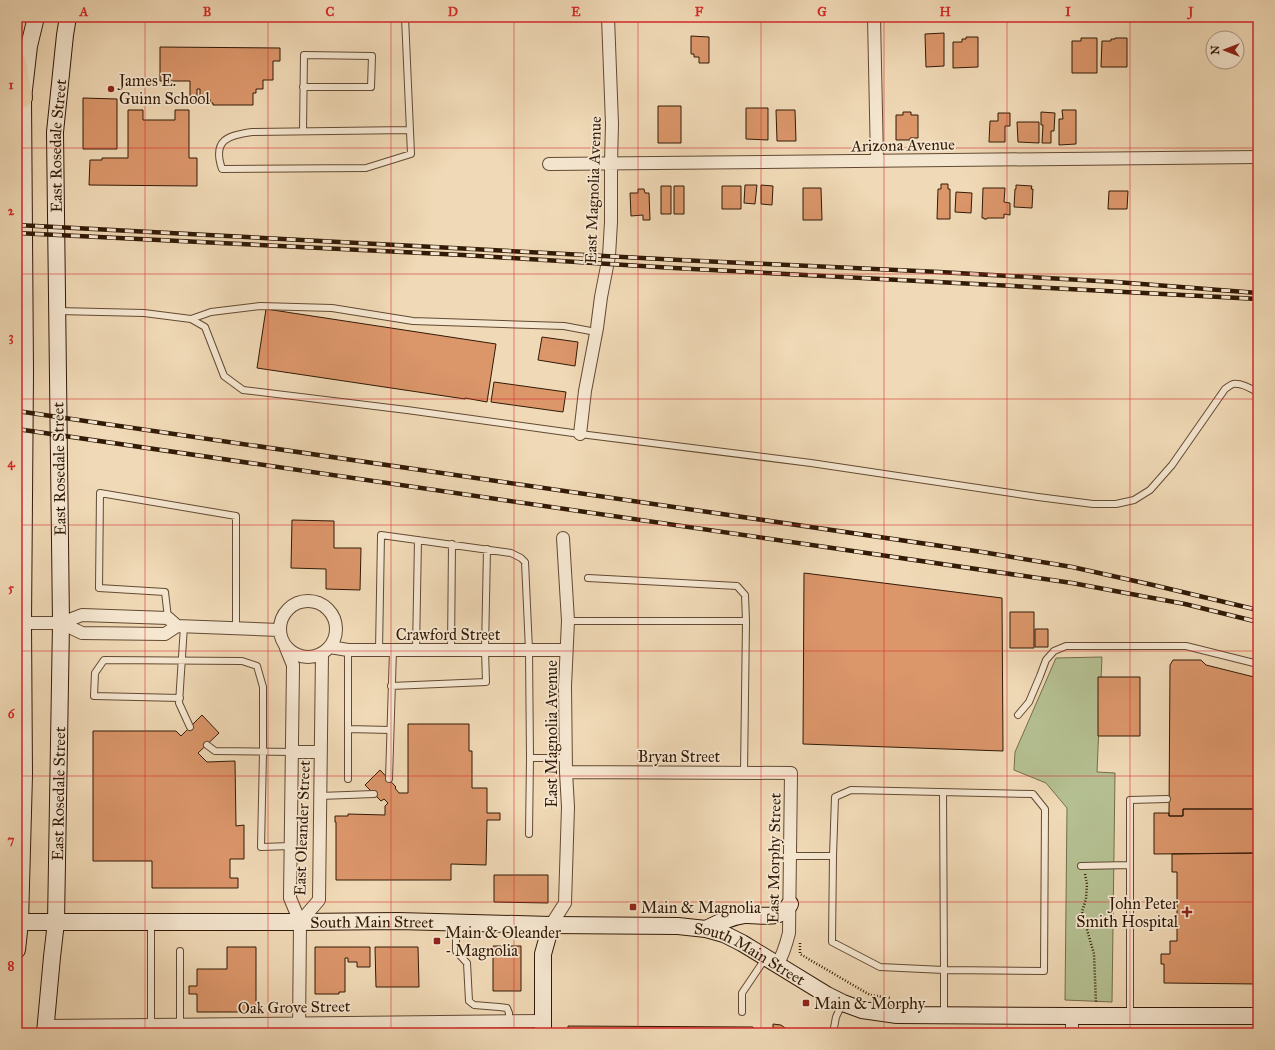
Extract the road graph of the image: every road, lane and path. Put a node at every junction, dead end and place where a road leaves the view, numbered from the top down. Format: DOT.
graph roads {
  1 [pos="36,17"];
  2 [pos="68,17"];
  3 [pos="405,17"];
  4 [pos="608,17"];
  5 [pos="874,17"];
  6 [pos="17,62"];
  7 [pos="303,87"];
  8 [pos="23,98"];
  9 [pos="410,130"];
  10 [pos="303,131"];
  11 [pos="1258,157"];
  12 [pos="877,161"];
  13 [pos="611,163"];
  14 [pos="549,164"];
  15 [pos="20,169"];
  16 [pos="57,311"];
  17 [pos="191,319"];
  18 [pos="596,332"];
  19 [pos="1258,393"];
  20 [pos="580,434"];
  21 [pos="563,538"];
  22 [pos="418,540"];
  23 [pos="452,544"];
  24 [pos="487,549"];
  25 [pos="588,578"];
  26 [pos="568,621"];
  27 [pos="746,621"];
  28 [pos="20,623"];
  29 [pos="61,623"];
  30 [pos="176,623"];
  31 [pos="236,628"];
  32 [pos="279,630"];
  33 [pos="286,648"];
  34 [pos="348,650"];
  35 [pos="379,650"];
  36 [pos="393,650"];
  37 [pos="416,650"];
  38 [pos="451,650"];
  39 [pos="485,650"];
  40 [pos="529,650"];
  41 [pos="566,650"];
  42 [pos="326,651"];
  43 [pos="182,660"];
  44 [pos="1258,664"];
  45 [pos="392,686"];
  46 [pos="180,698"];
  47 [pos="1018,715"];
  48 [pos="190,727"];
  49 [pos="348,729"];
  50 [pos="390,730"];
  51 [pos="206,745"];
  52 [pos="263,752"];
  53 [pos="292,752"];
  54 [pos="321,752"];
  55 [pos="530,758"];
  56 [pos="566,758"];
  57 [pos="566,772"];
  58 [pos="744,772"];
  59 [pos="791,772"];
  60 [pos="348,779"];
  61 [pos="389,779"];
  62 [pos="20,784"];
  63 [pos="943,792"];
  64 [pos="374,794"];
  65 [pos="320,796"];
  66 [pos="1167,800"];
  67 [pos="529,834"];
  68 [pos="290,846"];
  69 [pos="790,856"];
  70 [pos="833,856"];
  71 [pos="1130,865"];
  72 [pos="1081,866"];
  73 [pos="790,904"];
  74 [pos="19,922"];
  75 [pos="56,922"];
  76 [pos="151,922"];
  77 [pos="300,922"];
  78 [pos="456,922"];
  79 [pos="551,925"];
  80 [pos="706,929"];
  81 [pos="800,939"];
  82 [pos="17,950"];
  83 [pos="180,951"];
  84 [pos="772,961"];
  85 [pos="944,970"];
  86 [pos="892,998"];
  87 [pos="843,1003"];
  88 [pos="1096,1005"];
  89 [pos="742,1012"];
  90 [pos="944,1015"];
  91 [pos="1072,1016"];
  92 [pos="1130,1016"];
  93 [pos="1258,1016"];
  94 [pos="509,1022"];
  95 [pos="180,1024"];
  96 [pos="151,1025"];
  97 [pos="543,1027"];
  98 [pos="299,1028"];
  99 [pos="45,1029"];
  100 [pos="833,1033"];
  101 [pos="1072,1033"];
  1 -- 8 [label="main road, East Rosedale Street"];
  2 -- 16 [label="main road, East Rosedale Street"];
  3 -- 9 [label="lane"];
  4 -- 13 [label="street, East Magnolia Avenue"];
  5 -- 12 [label="street"];
  6 -- 8 [label="main road"];
  7 -- 7 [label="lane"];
  7 -- 10 [label="lane"];
  8 -- 15 [label="main road, East Rosedale Street"];
  9 -- 10 [label="lane"];
  9 -- 10 [label="lane"];
  11 -- 12 [label="street, Arizona Avenue"];
  12 -- 13 [label="street, Arizona Avenue"];
  13 -- 14 [label="street, Arizona Avenue"];
  13 -- 18 [label="street, East Magnolia Avenue"];
  15 -- 28 [label="main road, East Rosedale Street"];
  16 -- 17 [label="lane"];
  16 -- 29 [label="main road, East Rosedale Street"];
  17 -- 18 [label="lane"];
  17 -- 20 [label="lane"];
  18 -- 20 [label="street, East Magnolia Avenue"];
  19 -- 20 [label="lane"];
  21 -- 26 [label="street, East Magnolia Avenue"];
  22 -- 23 [label="lane"];
  22 -- 35 [label="lane"];
  22 -- 37 [label="lane"];
  23 -- 24 [label="lane"];
  23 -- 38 [label="lane"];
  24 -- 39 [label="lane"];
  24 -- 40 [label="lane"];
  25 -- 27 [label="lane"];
  26 -- 27 [label="lane"];
  26 -- 41 [label="street, East Magnolia Avenue"];
  27 -- 58 [label="lane"];
  28 -- 29 [label="street"];
  28 -- 62 [label="main road, East Rosedale Street"];
  29 -- 30 [label="street"];
  29 -- 30 [label="street"];
  29 -- 75 [label="main road, East Rosedale Street"];
  30 -- 31 [label="street"];
  30 -- 31 [label="lane"];
  30 -- 43 [label="lane"];
  31 -- 32 [label="street"];
  32 -- 33 [label="street"];
  32 -- 42 [label="street"];
  33 -- 42 [label="street"];
  33 -- 53 [label="street, East Oleander Street"];
  34 -- 35 [label="street, Crawford Street"];
  34 -- 42 [label="street, Crawford Street"];
  34 -- 49 [label="lane"];
  35 -- 36 [label="street, Crawford Street"];
  36 -- 37 [label="street, Crawford Street"];
  36 -- 45 [label="lane"];
  37 -- 38 [label="street, Crawford Street"];
  38 -- 39 [label="street, Crawford Street"];
  39 -- 40 [label="street, Crawford Street"];
  39 -- 45 [label="lane"];
  40 -- 41 [label="street, Crawford Street"];
  40 -- 55 [label="lane"];
  41 -- 56 [label="street, East Magnolia Avenue"];
  42 -- 54 [label="street, East Oleander Street"];
  43 -- 46 [label="lane"];
  43 -- 46 [label="lane"];
  43 -- 52 [label="lane"];
  44 -- 47 [label="lane"];
  45 -- 50 [label="lane"];
  46 -- 48 [label="lane"];
  49 -- 50 [label="lane"];
  49 -- 60 [label="lane"];
  50 -- 61 [label="lane"];
  51 -- 52 [label="lane"];
  52 -- 53 [label="lane"];
  52 -- 68 [label="lane"];
  53 -- 54 [label="street, East Oleander Street"];
  53 -- 68 [label="street, East Oleander Street"];
  54 -- 65 [label="street, East Oleander Street"];
  55 -- 56 [label="lane"];
  55 -- 67 [label="lane"];
  56 -- 57 [label="street, East Magnolia Avenue"];
  57 -- 58 [label="street, Bryan Street"];
  57 -- 79 [label="street, East Magnolia Avenue"];
  58 -- 59 [label="street, Bryan Street"];
  59 -- 69 [label="street, East Morphy Street"];
  62 -- 74 [label="main road, East Rosedale Street"];
  63 -- 70 [label="lane"];
  63 -- 85 [label="lane"];
  63 -- 85 [label="lane"];
  64 -- 65 [label="lane"];
  65 -- 77 [label="street, East Oleander Street"];
  66 -- 71 [label="lane"];
  68 -- 77 [label="street, East Oleander Street"];
  69 -- 70 [label="lane"];
  69 -- 73 [label="street, East Morphy Street"];
  70 -- 85 [label="lane"];
  71 -- 72 [label="lane"];
  71 -- 92 [label="lane"];
  72 -- 88 [label="path"];
  73 -- 80 [label="main road"];
  73 -- 84 [label="street, East Morphy Street"];
  74 -- 75 [label="main road, South Main Street"];
  74 -- 82 [label="main road, East Rosedale Street"];
  75 -- 76 [label="main road, South Main Street"];
  75 -- 99 [label="main road, East Rosedale Street"];
  76 -- 77 [label="main road, South Main Street"];
  76 -- 96 [label="lane"];
  77 -- 78 [label="main road, South Main Street"];
  77 -- 98 [label="street, East Oleander Street"];
  78 -- 79 [label="main road, South Main Street"];
  78 -- 94 [label="lane"];
  79 -- 80 [label="main road, South Main Street"];
  79 -- 97 [label="main road"];
  80 -- 84 [label="main road, South Main Street"];
  81 -- 86 [label="path"];
  83 -- 95 [label="lane"];
  84 -- 87 [label="main road, South Main Street"];
  84 -- 89 [label="lane"];
  85 -- 90 [label="lane"];
  87 -- 90 [label="main road, South Main Street"];
  87 -- 100 [label="lane"];
  90 -- 91 [label="main road, South Main Street"];
  91 -- 92 [label="main road, South Main Street"];
  91 -- 101 [label="street"];
  92 -- 93 [label="main road, South Main Street"];
  94 -- 97 [label="street, Oak Grove Street"];
  94 -- 98 [label="street, Oak Grove Street"];
  95 -- 96 [label="street, Oak Grove Street"];
  95 -- 98 [label="street, Oak Grove Street"];
  96 -- 99 [label="street, Oak Grove Street"];
}
